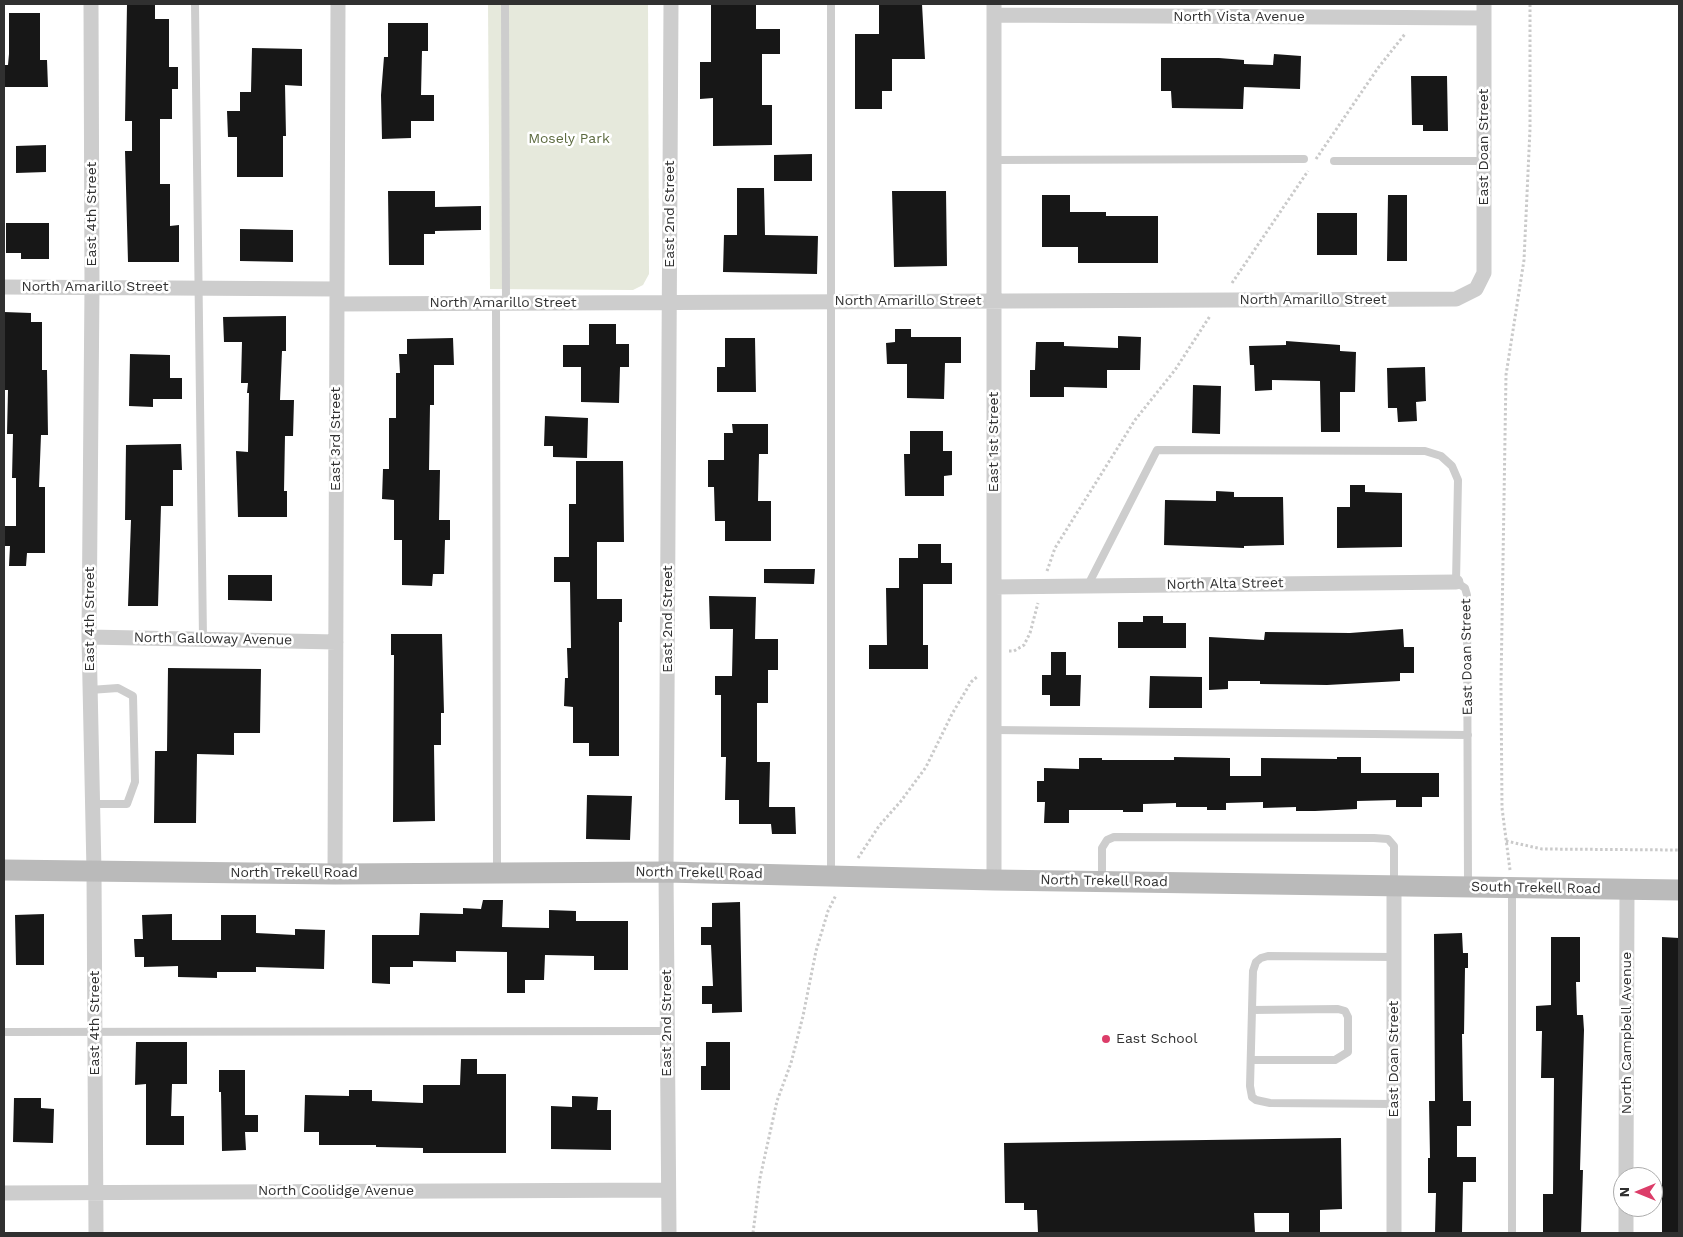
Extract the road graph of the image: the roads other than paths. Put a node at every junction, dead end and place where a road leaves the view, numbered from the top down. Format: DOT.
graph roads {
  1 [pos="91,4"];
  2 [pos="196,4"];
  3 [pos="338,4"];
  4 [pos="505,4"];
  5 [pos="671,4"];
  6 [pos="831,4"];
  7 [pos="994,10"];
  8 [pos="1484,11"];
  9 [pos="1304,159"];
  10 [pos="994,160"];
  11 [pos="1334,161"];
  12 [pos="1484,161"];
  13 [pos="4,287"];
  14 [pos="92,287"];
  15 [pos="199,288"];
  16 [pos="1476,289"];
  17 [pos="337,297"];
  18 [pos="994,301"];
  19 [pos="670,302"];
  20 [pos="830,302"];
  21 [pos="501,303"];
  22 [pos="1456,582"];
  23 [pos="994,586"];
  24 [pos="1088,586"];
  25 [pos="89,637"];
  26 [pos="203,639"];
  27 [pos="336,642"];
  28 [pos="90,690"];
  29 [pos="994,730"];
  30 [pos="1468,735"];
  31 [pos="93,804"];
  32 [pos="4,870"];
  33 [pos="94,871"];
  34 [pos="666,872"];
  35 [pos="497,873"];
  36 [pos="335,874"];
  37 [pos="838,876"];
  38 [pos="994,880"];
  39 [pos="1102,882"];
  40 [pos="1394,886"];
  41 [pos="1468,887"];
  42 [pos="1512,888"];
  43 [pos="1627,890"];
  44 [pos="1679,890"];
  45 [pos="1394,957"];
  46 [pos="1252,1010"];
  47 [pos="667,1031"];
  48 [pos="4,1032"];
  49 [pos="95,1032"];
  50 [pos="1251,1060"];
  51 [pos="1394,1104"];
  52 [pos="1626,1167"];
  53 [pos="668,1190"];
  54 [pos="4,1192"];
  55 [pos="96,1192"];
  56 [pos="1626,1217"];
  57 [pos="96,1233"];
  58 [pos="669,1233"];
  59 [pos="1394,1233"];
  60 [pos="1512,1233"];
  61 [pos="1626,1233"];
  1 -- 14 [label="street, East 4th Street"];
  2 -- 15 [label="lane"];
  3 -- 17 [label="street, East 3rd Street"];
  4 -- 21 [label="lane"];
  5 -- 19 [label="street, East 2nd Street"];
  6 -- 20 [label="lane"];
  7 -- 8 [label="street, North Vista Avenue"];
  7 -- 10 [label="street, East 1st Street"];
  8 -- 12 [label="street, East Doan Street"];
  9 -- 10 [label="lane"];
  10 -- 18 [label="street, East 1st Street"];
  11 -- 12 [label="lane"];
  12 -- 16 [label="street, East Doan Street"];
  13 -- 14 [label="street, North Amarillo Street"];
  14 -- 15 [label="street, North Amarillo Street"];
  14 -- 25 [label="street, East 4th Street"];
  15 -- 17 [label="street, North Amarillo Street"];
  15 -- 26 [label="lane"];
  16 -- 18 [label="street, North Amarillo Street"];
  17 -- 21 [label="street, North Amarillo Street"];
  17 -- 27 [label="street, East 3rd Street"];
  18 -- 20 [label="street, North Amarillo Street"];
  18 -- 23 [label="street, East 1st Street"];
  19 -- 20 [label="street, North Amarillo Street"];
  19 -- 21 [label="street, North Amarillo Street"];
  19 -- 34 [label="street, East 2nd Street"];
  20 -- 37 [label="lane"];
  21 -- 35 [label="lane"];
  22 -- 24 [label="street, North Alta Street"];
  22 -- 24 [label="lane"];
  22 -- 30 [label="lane, East Doan Street"];
  23 -- 24 [label="street, North Alta Street"];
  23 -- 29 [label="street, East 1st Street"];
  25 -- 26 [label="street, North Galloway Avenue"];
  25 -- 28 [label="street, East 4th Street"];
  26 -- 27 [label="street, North Galloway Avenue"];
  27 -- 36 [label="street, East 3rd Street"];
  28 -- 31 [label="street, East 4th Street"];
  28 -- 31 [label="lane"];
  29 -- 30 [label="lane"];
  29 -- 38 [label="street, East 1st Street"];
  30 -- 41 [label="lane, East Doan Street"];
  31 -- 33 [label="street, East 4th Street"];
  32 -- 33 [label="main road, North Trekell Road"];
  33 -- 36 [label="main road, North Trekell Road"];
  33 -- 49 [label="street, East 4th Street"];
  34 -- 35 [label="main road, North Trekell Road"];
  34 -- 37 [label="main road, North Trekell Road"];
  34 -- 47 [label="street, East 2nd Street"];
  35 -- 36 [label="main road, North Trekell Road"];
  37 -- 38 [label="main road, North Trekell Road"];
  38 -- 39 [label="main road, North Trekell Road"];
  39 -- 40 [label="main road, North Trekell Road"];
  39 -- 40 [label="lane"];
  40 -- 41 [label="main road, South Trekell Road"];
  40 -- 45 [label="street, East Doan Street"];
  41 -- 42 [label="main road, South Trekell Road"];
  42 -- 43 [label="main road, South Trekell Road"];
  42 -- 60 [label="lane"];
  43 -- 44 [label="main road, South Trekell Road"];
  43 -- 52 [label="street, North Campbell Avenue"];
  45 -- 46 [label="lane"];
  45 -- 51 [label="street, East Doan Street"];
  46 -- 50 [label="lane"];
  46 -- 50 [label="lane"];
  47 -- 49 [label="lane"];
  47 -- 53 [label="street, East 2nd Street"];
  48 -- 49 [label="lane"];
  49 -- 55 [label="street, East 4th Street"];
  50 -- 51 [label="lane"];
  51 -- 59 [label="street, East Doan Street"];
  53 -- 55 [label="street, North Coolidge Avenue"];
  53 -- 58 [label="street, East 2nd Street"];
  54 -- 55 [label="street, North Coolidge Avenue"];
  55 -- 57 [label="street, East 4th Street"];
  56 -- 61 [label="street"];
}
